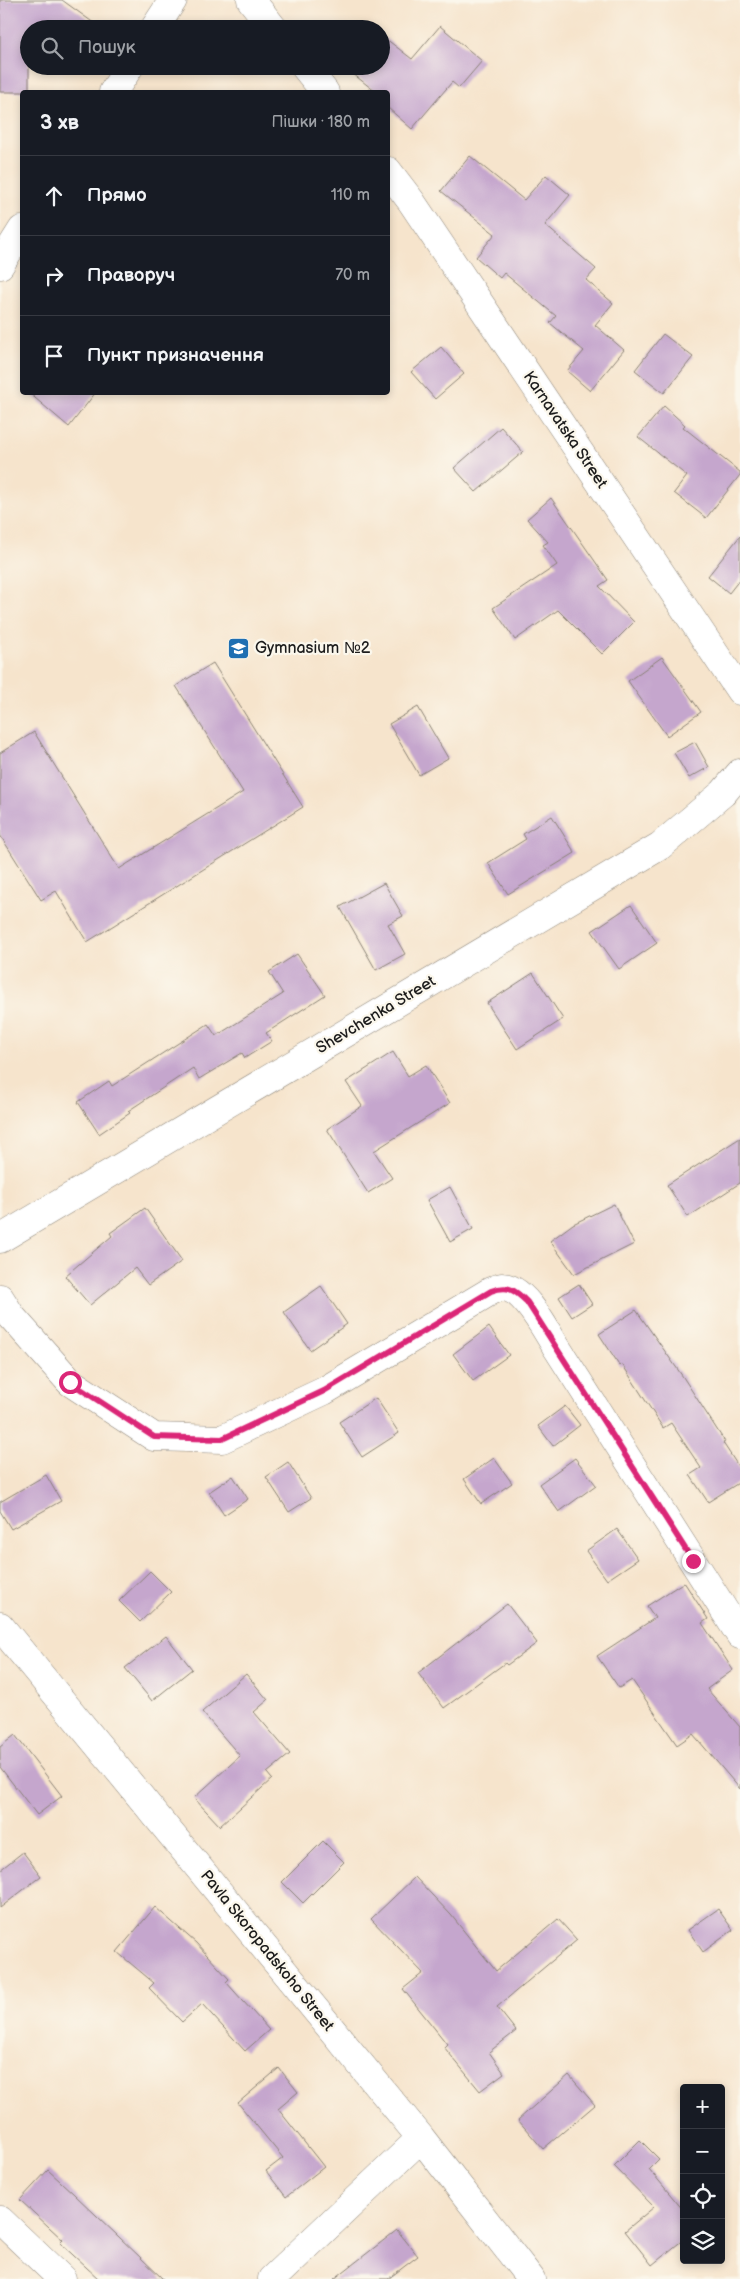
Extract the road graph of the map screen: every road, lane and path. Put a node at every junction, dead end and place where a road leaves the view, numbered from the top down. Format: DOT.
graph roads {
  1 [pos="173,0"];
  2 [pos="251,0"];
  3 [pos="160,20"];
  4 [pos="267,20"];
  5 [pos="124,75"];
  6 [pos="311,75"];
  7 [pos="114,90"];
  8 [pos="322,90"];
  9 [pos="390,174"];
  10 [pos="20,233"];
  11 [pos="0,265"];
  12 [pos="740,690"];
  13 [pos="740,774"];
  14 [pos="0,1239"];
  15 [pos="0,1298"];
  16 [pos="0,1626"];
  17 [pos="740,1635"];
  18 [pos="421,2138"];
  19 [pos="0,2220"];
  20 [pos="62,2279"];
  21 [pos="272,2279"];
  22 [pos="531,2279"];
  1 -- 3 [label="street"];
  2 -- 4 [label="street"];
  5 -- 7 [label="street"];
  6 -- 8 [label="street"];
  9 -- 12 [label="street, Karnavatska Street"];
  10 -- 11 [label="street"];
  13 -- 14 [label="street, Shevchenka Street"];
  15 -- 17 [label="street"];
  16 -- 18 [label="street, Pavla Skoropadskoho Street"];
  18 -- 21 [label="street"];
  18 -- 22 [label="street, Pavla Skoropadskoho Street"];
  19 -- 20 [label="street"];
}
